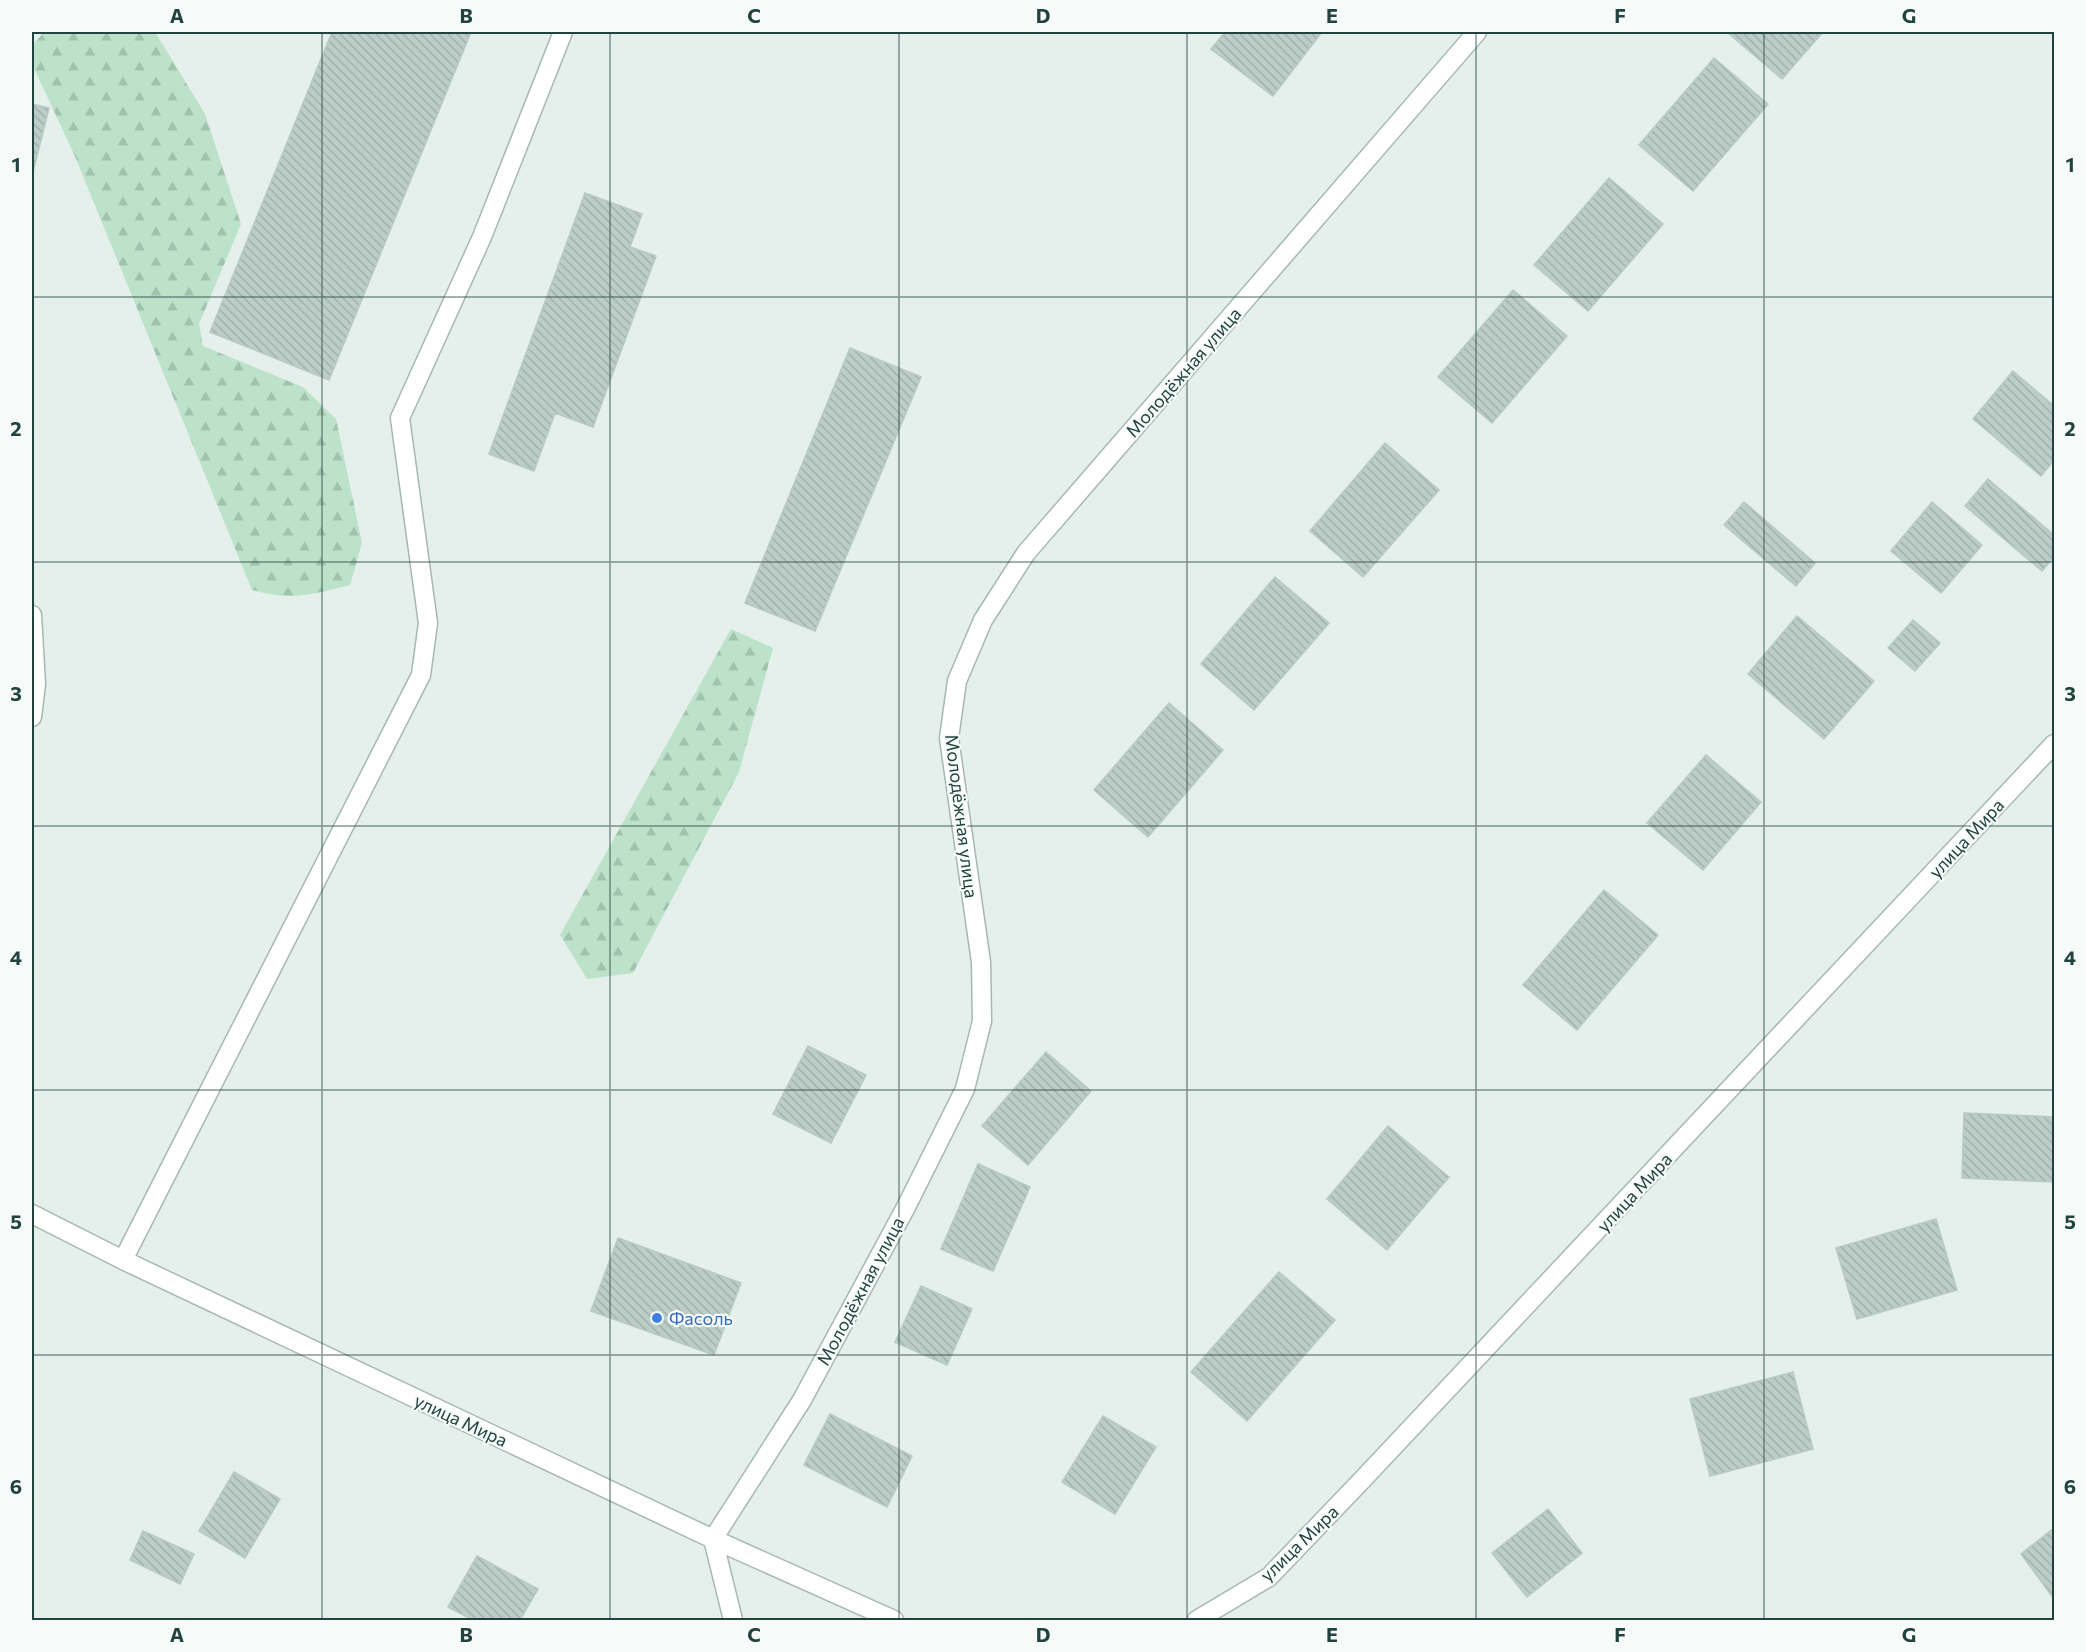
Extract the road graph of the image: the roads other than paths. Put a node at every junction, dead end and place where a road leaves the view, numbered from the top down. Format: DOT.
graph roads {
  1 [pos="563,32"];
  2 [pos="1477,32"];
  3 [pos="32,615"];
  4 [pos="32,717"];
  5 [pos="2055,744"];
  6 [pos="32,1214"];
  7 [pos="123,1260"];
  8 [pos="713,1539"];
  9 [pos="733,1620"];
  10 [pos="894,1620"];
  11 [pos="1197,1620"];
  1 -- 7 [label="street"];
  2 -- 8 [label="street, Молодёжная улица"];
  3 -- 4 [label="street"];
  5 -- 11 [label="street, улица Мира"];
  6 -- 7 [label="street, улица Мира"];
  7 -- 8 [label="street, улица Мира"];
  8 -- 9 [label="street"];
  8 -- 10 [label="street, улица Мира"];
}
